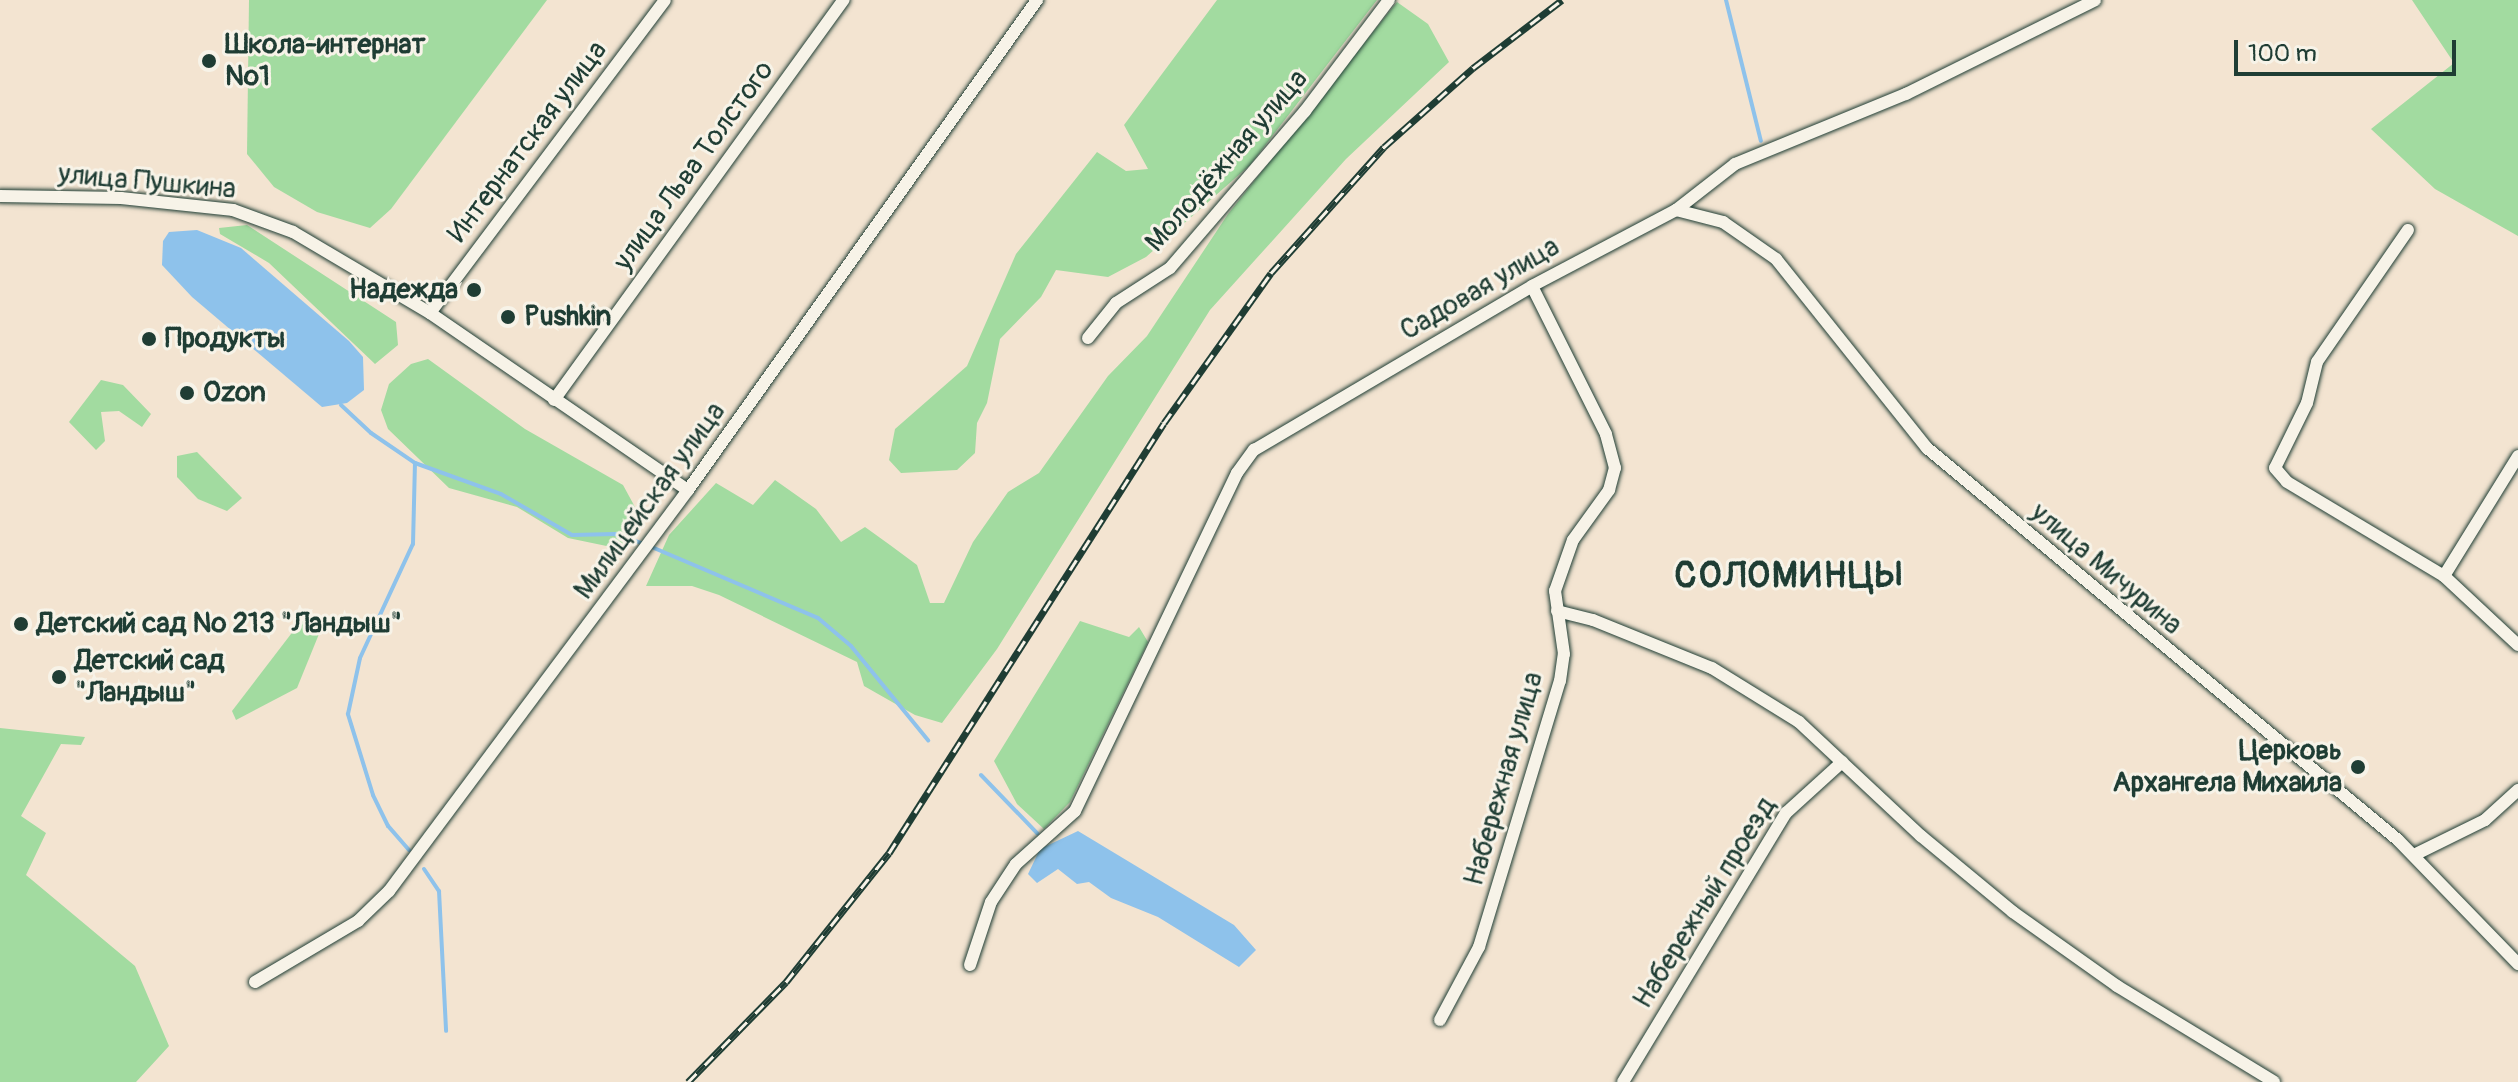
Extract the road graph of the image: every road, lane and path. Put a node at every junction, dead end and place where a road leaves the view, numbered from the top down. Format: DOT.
graph roads {
  1 [pos="665,0"];
  2 [pos="844,0"];
  3 [pos="1037,0"];
  4 [pos="1389,0"];
  5 [pos="2095,0"];
  6 [pos="0,196"];
  7 [pos="1676,210"];
  8 [pos="2408,230"];
  9 [pos="1532,286"];
  10 [pos="430,313"];
  11 [pos="1088,338"];
  12 [pos="554,400"];
  13 [pos="2518,456"];
  14 [pos="688,490"];
  15 [pos="2444,576"];
  16 [pos="1557,611"];
  17 [pos="2518,645"];
  18 [pos="1842,762"];
  19 [pos="2518,790"];
  20 [pos="2414,855"];
  21 [pos="2518,964"];
  22 [pos="970,965"];
  23 [pos="255,982"];
  24 [pos="1440,1020"];
  25 [pos="1623,1082"];
  26 [pos="2274,1082"];
  1 -- 10 [label="street, Интернатская улица"];
  2 -- 12 [label="street, улица Льва Толстого"];
  3 -- 14 [label="street, Милицейская улица"];
  4 -- 11 [label="street, Молодёжная улица"];
  5 -- 7 [label="street, Садовая улица"];
  6 -- 10 [label="street, улица Пушкина"];
  7 -- 9 [label="street, Садовая улица"];
  7 -- 20 [label="street, улица Мичурина"];
  8 -- 15 [label="street"];
  9 -- 16 [label="street, Набережная улица"];
  9 -- 22 [label="street, Садовая улица"];
  10 -- 12 [label="street, улица Пушкина"];
  12 -- 14 [label="street, улица Пушкина"];
  13 -- 15 [label="street"];
  14 -- 23 [label="street, Милицейская улица"];
  15 -- 17 [label="street"];
  16 -- 18 [label="street"];
  16 -- 24 [label="street, Набережная улица"];
  18 -- 25 [label="street, Набережный проезд"];
  18 -- 26 [label="street"];
  19 -- 20 [label="street"];
  20 -- 21 [label="street, улица Мичурина"];
}
